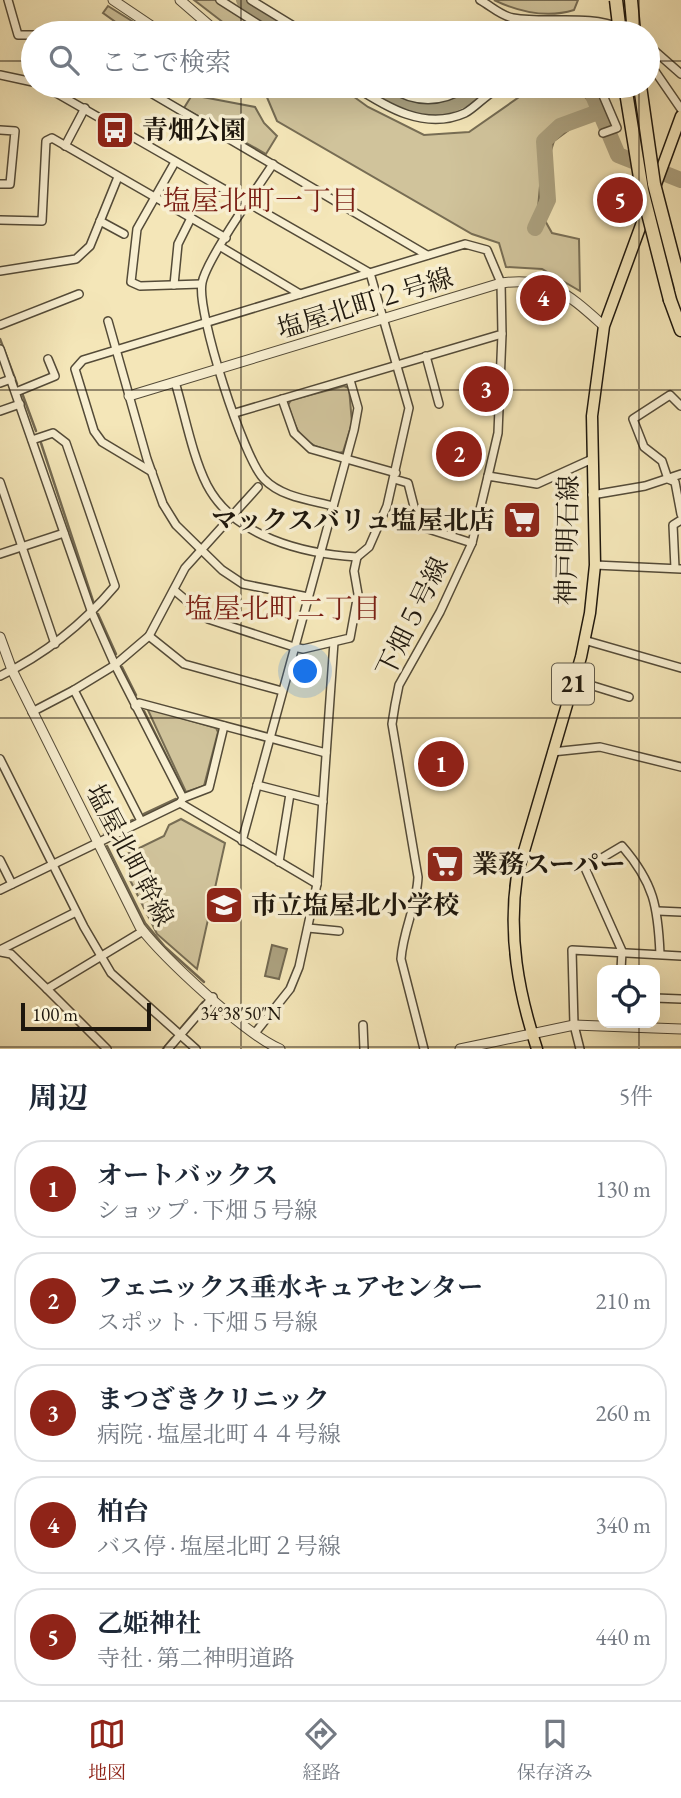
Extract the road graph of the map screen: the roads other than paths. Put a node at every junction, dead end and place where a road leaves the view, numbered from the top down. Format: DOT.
graph roads {
  1 [pos="8,0"];
  2 [pos="113,0"];
  3 [pos="180,0"];
  4 [pos="220,0"];
  5 [pos="251,0"];
  6 [pos="480,0"];
  7 [pos="616,0"];
  8 [pos="631,0"];
  9 [pos="144,21"];
  10 [pos="204,21"];
  11 [pos="253,21"];
  12 [pos="285,21"];
  13 [pos="543,21"];
  14 [pos="619,21"];
  15 [pos="632,21"];
  16 [pos="21,35"];
  17 [pos="660,56"];
  18 [pos="681,74"];
  19 [pos="0,75"];
  20 [pos="660,78"];
  21 [pos="21,79"];
  22 [pos="66,98"];
  23 [pos="160,98"];
  24 [pos="373,98"];
  25 [pos="416,98"];
  26 [pos="449,98"];
  27 [pos="485,98"];
  28 [pos="604,98"];
  29 [pos="627,98"];
  30 [pos="642,98"];
  31 [pos="85,108"];
  32 [pos="681,108"];
  33 [pos="681,116"];
  34 [pos="0,130"];
  35 [pos="603,133"];
  36 [pos="65,146"];
  37 [pos="175,162"];
  38 [pos="273,164"];
  39 [pos="118,177"];
  40 [pos="0,184"];
  41 [pos="155,197"];
  42 [pos="248,202"];
  43 [pos="191,218"];
  44 [pos="0,219"];
  45 [pos="100,221"];
  46 [pos="124,234"];
  47 [pos="226,238"];
  48 [pos="221,247"];
  49 [pos="427,256"];
  50 [pos="0,271"];
  51 [pos="370,273"];
  52 [pos="500,283"];
  53 [pos="201,284"];
  54 [pos="174,285"];
  55 [pos="681,288"];
  56 [pos="79,294"];
  57 [pos="300,294"];
  58 [pos="384,319"];
  59 [pos="108,321"];
  60 [pos="206,322"];
  61 [pos="0,325"];
  62 [pos="604,326"];
  63 [pos="681,330"];
  64 [pos="502,334"];
  65 [pos="0,349"];
  66 [pos="116,350"];
  67 [pos="426,356"];
  68 [pos="48,359"];
  69 [pos="397,365"];
  70 [pos="220,369"];
  71 [pos="11,379"];
  72 [pos="350,380"];
  73 [pos="175,382"];
  74 [pos="0,383"];
  75 [pos="16,392"];
  76 [pos="129,396"];
  77 [pos="282,400"];
  78 [pos="20,404"];
  79 [pos="439,404"];
  80 [pos="681,406"];
  81 [pos="0,411"];
  82 [pos="235,413"];
  83 [pos="33,440"];
  84 [pos="346,459"];
  85 [pos="590,460"];
  86 [pos="152,472"];
  87 [pos="681,474"];
  88 [pos="395,476"];
  89 [pos="488,476"];
  90 [pos="668,479"];
  91 [pos="0,482"];
  92 [pos="258,487"];
  93 [pos="592,495"];
  94 [pos="332,506"];
  95 [pos="232,514"];
  96 [pos="681,514"];
  97 [pos="681,520"];
  98 [pos="64,533"];
  99 [pos="472,543"];
  100 [pos="22,547"];
  101 [pos="202,549"];
  102 [pos="320,552"];
  103 [pos="0,554"];
  104 [pos="357,557"];
  105 [pos="595,565"];
  106 [pos="678,569"];
  107 [pos="174,590"];
  108 [pos="308,597"];
  109 [pos="92,614"];
  110 [pos="149,636"];
  111 [pos="0,637"];
  112 [pos="584,640"];
  113 [pos="334,642"];
  114 [pos="55,644"];
  115 [pos="294,648"];
  116 [pos="115,665"];
  117 [pos="681,668"];
  118 [pos="12,670"];
  119 [pos="0,676"];
  120 [pos="574,680"];
  121 [pos="74,690"];
  122 [pos="282,691"];
  123 [pos="629,697"];
  124 [pos="135,706"];
  125 [pos="32,712"];
  126 [pos="224,726"];
  127 [pos="270,738"];
  128 [pos="552,752"];
  129 [pos="326,753"];
  130 [pos="0,759"];
  131 [pos="681,767"];
  132 [pos="257,785"];
  133 [pos="290,794"];
  134 [pos="181,800"];
  135 [pos="323,803"];
  136 [pos="141,821"];
  137 [pos="242,841"];
  138 [pos="96,843"];
  139 [pos="0,860"];
  140 [pos="279,862"];
  141 [pos="51,863"];
  142 [pos="12,884"];
  143 [pos="317,884"];
  144 [pos="0,890"];
  145 [pos="658,911"];
  146 [pos="76,912"];
  147 [pos="681,912"];
  148 [pos="308,928"];
  149 [pos="143,931"];
  150 [pos="339,931"];
  151 [pos="0,951"];
  152 [pos="622,951"];
  153 [pos="660,954"];
  154 [pos="100,956"];
  155 [pos="681,956"];
  156 [pos="621,965"];
  157 [pos="47,989"];
  158 [pos="213,997"];
  159 [pos="660,998"];
  160 [pos="681,999"];
  161 [pos="363,1025"];
  162 [pos="574,1025"];
  163 [pos="597,1025"];
  164 [pos="660,1028"];
  165 [pos="681,1029"];
  166 [pos="256,1033"];
  167 [pos="180,1034"];
  168 [pos="532,1034"];
  169 [pos="107,1049"];
  170 [pos="168,1049"];
  171 [pos="196,1049"];
  172 [pos="280,1049"];
  173 [pos="364,1049"];
  174 [pos="424,1049"];
  175 [pos="460,1049"];
  176 [pos="537,1049"];
  177 [pos="580,1049"];
  1 -- 16 [label="street"];
  2 -- 9 [label="street"];
  3 -- 10 [label="street"];
  4 -- 11 [label="street"];
  5 -- 12 [label="street"];
  6 -- 13 [label="street"];
  7 -- 14 [label="highway, bridge"];
  8 -- 15 [label="highway"];
  17 -- 18 [label="street"];
  19 -- 21 [label="street"];
  20 -- 32 [label="street"];
  22 -- 31 [label="street"];
  23 -- 38 [label="street"];
  24 -- 27 [label="street"];
  25 -- 26 [label="street"];
  28 -- 35 [label="street"];
  29 -- 63 [label="highway, bridge"];
  30 -- 55 [label="highway, bridge"];
  31 -- 36 [label="street"];
  31 -- 37 [label="street"];
  33 -- 62 [label="main road, 神戸明石線 / 21, bridge"];
  34 -- 40 [label="street"];
  36 -- 39 [label="street"];
  36 -- 44 [label="street"];
  37 -- 41 [label="street"];
  37 -- 42 [label="street"];
  38 -- 42 [label="street"];
  38 -- 49 [label="street"];
  39 -- 41 [label="street"];
  39 -- 45 [label="street"];
  41 -- 43 [label="street"];
  41 -- 54 [label="street"];
  42 -- 47 [label="street"];
  42 -- 51 [label="street"];
  43 -- 47 [label="street"];
  43 -- 54 [label="street"];
  45 -- 46 [label="street"];
  45 -- 50 [label="street"];
  47 -- 48 [label="street"];
  48 -- 53 [label="street"];
  48 -- 57 [label="street"];
  49 -- 51 [label="street"];
  49 -- 52 [label="street, 下畑５号線"];
  51 -- 57 [label="street"];
  51 -- 58 [label="street"];
  52 -- 58 [label="street, 塩屋北町２号線"];
  52 -- 62 [label="street, 塩屋北町２号線"];
  52 -- 64 [label="street, 下畑５号線"];
  53 -- 54 [label="street"];
  53 -- 60 [label="street"];
  56 -- 61 [label="street"];
  57 -- 60 [label="street"];
  58 -- 69 [label="street"];
  58 -- 70 [label="street, 塩屋北町２号線"];
  59 -- 66 [label="street"];
  60 -- 66 [label="street"];
  60 -- 70 [label="street"];
  62 -- 85 [label="main road, 神戸明石線 / 21"];
  64 -- 67 [label="street"];
  64 -- 89 [label="street, 下畑５号線"];
  65 -- 71 [label="street"];
  66 -- 76 [label="street"];
  66 -- 86 [label="street"];
  67 -- 69 [label="street"];
  67 -- 79 [label="street"];
  68 -- 75 [label="street"];
  69 -- 72 [label="street"];
  69 -- 88 [label="street"];
  70 -- 73 [label="street, 塩屋北町２号線"];
  70 -- 82 [label="street"];
  71 -- 74 [label="street"];
  71 -- 75 [label="street"];
  72 -- 77 [label="street"];
  72 -- 84 [label="street"];
  73 -- 76 [label="street, 塩屋北町２号線"];
  73 -- 95 [label="street"];
  75 -- 78 [label="street"];
  76 -- 86 [label="street"];
  77 -- 82 [label="street"];
  77 -- 84 [label="street"];
  78 -- 81 [label="street"];
  78 -- 83 [label="street"];
  80 -- 90 [label="street"];
  82 -- 94 [label="street"];
  83 -- 98 [label="street"];
  83 -- 109 [label="street"];
  84 -- 88 [label="street"];
  84 -- 94 [label="street"];
  85 -- 89 [label="street"];
  85 -- 93 [label="main road, 神戸明石線 / 21"];
  86 -- 101 [label="street"];
  87 -- 90 [label="street"];
  88 -- 99 [label="street"];
  88 -- 104 [label="street"];
  89 -- 99 [label="street, 下畑５号線"];
  90 -- 93 [label="street"];
  90 -- 96 [label="street"];
  91 -- 100 [label="street"];
  92 -- 95 [label="street"];
  93 -- 105 [label="main road, 神戸明石線 / 21"];
  94 -- 102 [label="street"];
  95 -- 101 [label="street"];
  95 -- 102 [label="street"];
  97 -- 106 [label="street"];
  98 -- 100 [label="street"];
  98 -- 109 [label="street"];
  99 -- 174 [label="street, 下畑５号線"];
  100 -- 103 [label="street"];
  100 -- 114 [label="street"];
  101 -- 107 [label="street"];
  101 -- 108 [label="street"];
  102 -- 104 [label="street"];
  102 -- 108 [label="street"];
  104 -- 113 [label="street"];
  105 -- 106 [label="street"];
  105 -- 112 [label="main road, 神戸明石線 / 21"];
  107 -- 110 [label="street"];
  107 -- 115 [label="street"];
  108 -- 115 [label="street"];
  109 -- 114 [label="street"];
  109 -- 116 [label="street"];
  110 -- 116 [label="street"];
  110 -- 122 [label="street"];
  111 -- 118 [label="street, 塩屋北町幹線"];
  112 -- 117 [label="street"];
  112 -- 120 [label="main road, 神戸明石線 / 21"];
  113 -- 115 [label="street"];
  113 -- 129 [label="street"];
  114 -- 118 [label="street"];
  115 -- 122 [label="street"];
  116 -- 121 [label="street"];
  116 -- 124 [label="street"];
  118 -- 119 [label="street"];
  118 -- 125 [label="street, 塩屋北町幹線"];
  120 -- 123 [label="street"];
  120 -- 128 [label="main road, 神戸明石線 / 21"];
  121 -- 125 [label="street"];
  121 -- 136 [label="street"];
  122 -- 127 [label="street"];
  124 -- 126 [label="street"];
  124 -- 134 [label="street"];
  125 -- 138 [label="street, 塩屋北町幹線"];
  126 -- 127 [label="street"];
  126 -- 134 [label="street"];
  127 -- 129 [label="street"];
  127 -- 132 [label="street"];
  128 -- 131 [label="street"];
  128 -- 168 [label="main road, 神戸明石線 / 21"];
  129 -- 135 [label="street"];
  130 -- 141 [label="street"];
  132 -- 133 [label="street"];
  132 -- 137 [label="street"];
  133 -- 135 [label="street"];
  133 -- 140 [label="street"];
  134 -- 136 [label="street"];
  134 -- 137 [label="street"];
  135 -- 143 [label="street"];
  136 -- 138 [label="street"];
  137 -- 140 [label="street"];
  138 -- 141 [label="street"];
  138 -- 149 [label="street, 塩屋北町幹線"];
  139 -- 142 [label="street"];
  140 -- 143 [label="street"];
  141 -- 142 [label="street"];
  141 -- 146 [label="street"];
  142 -- 144 [label="street"];
  143 -- 148 [label="street"];
  145 -- 147 [label="street"];
  145 -- 152 [label="street"];
  145 -- 153 [label="street"];
  146 -- 151 [label="street"];
  146 -- 154 [label="street"];
  148 -- 150 [label="street"];
  148 -- 166 [label="street"];
  149 -- 154 [label="street"];
  149 -- 158 [label="street, 塩屋北町幹線"];
  151 -- 157 [label="street"];
  152 -- 153 [label="street"];
  152 -- 156 [label="street"];
  152 -- 162 [label="street"];
  153 -- 155 [label="street"];
  154 -- 157 [label="street"];
  154 -- 167 [label="street"];
  157 -- 169 [label="street"];
  158 -- 166 [label="street, 塩屋北町幹線"];
  158 -- 167 [label="street"];
  159 -- 160 [label="street"];
  161 -- 173 [label="street"];
  162 -- 163 [label="street"];
  162 -- 168 [label="street"];
  162 -- 177 [label="street"];
  164 -- 165 [label="street"];
  166 -- 172 [label="street, 塩屋北町幹線"];
  167 -- 170 [label="street"];
  167 -- 171 [label="street"];
  168 -- 175 [label="street"];
  168 -- 176 [label="main road, 神戸明石線 / 21"];
}
